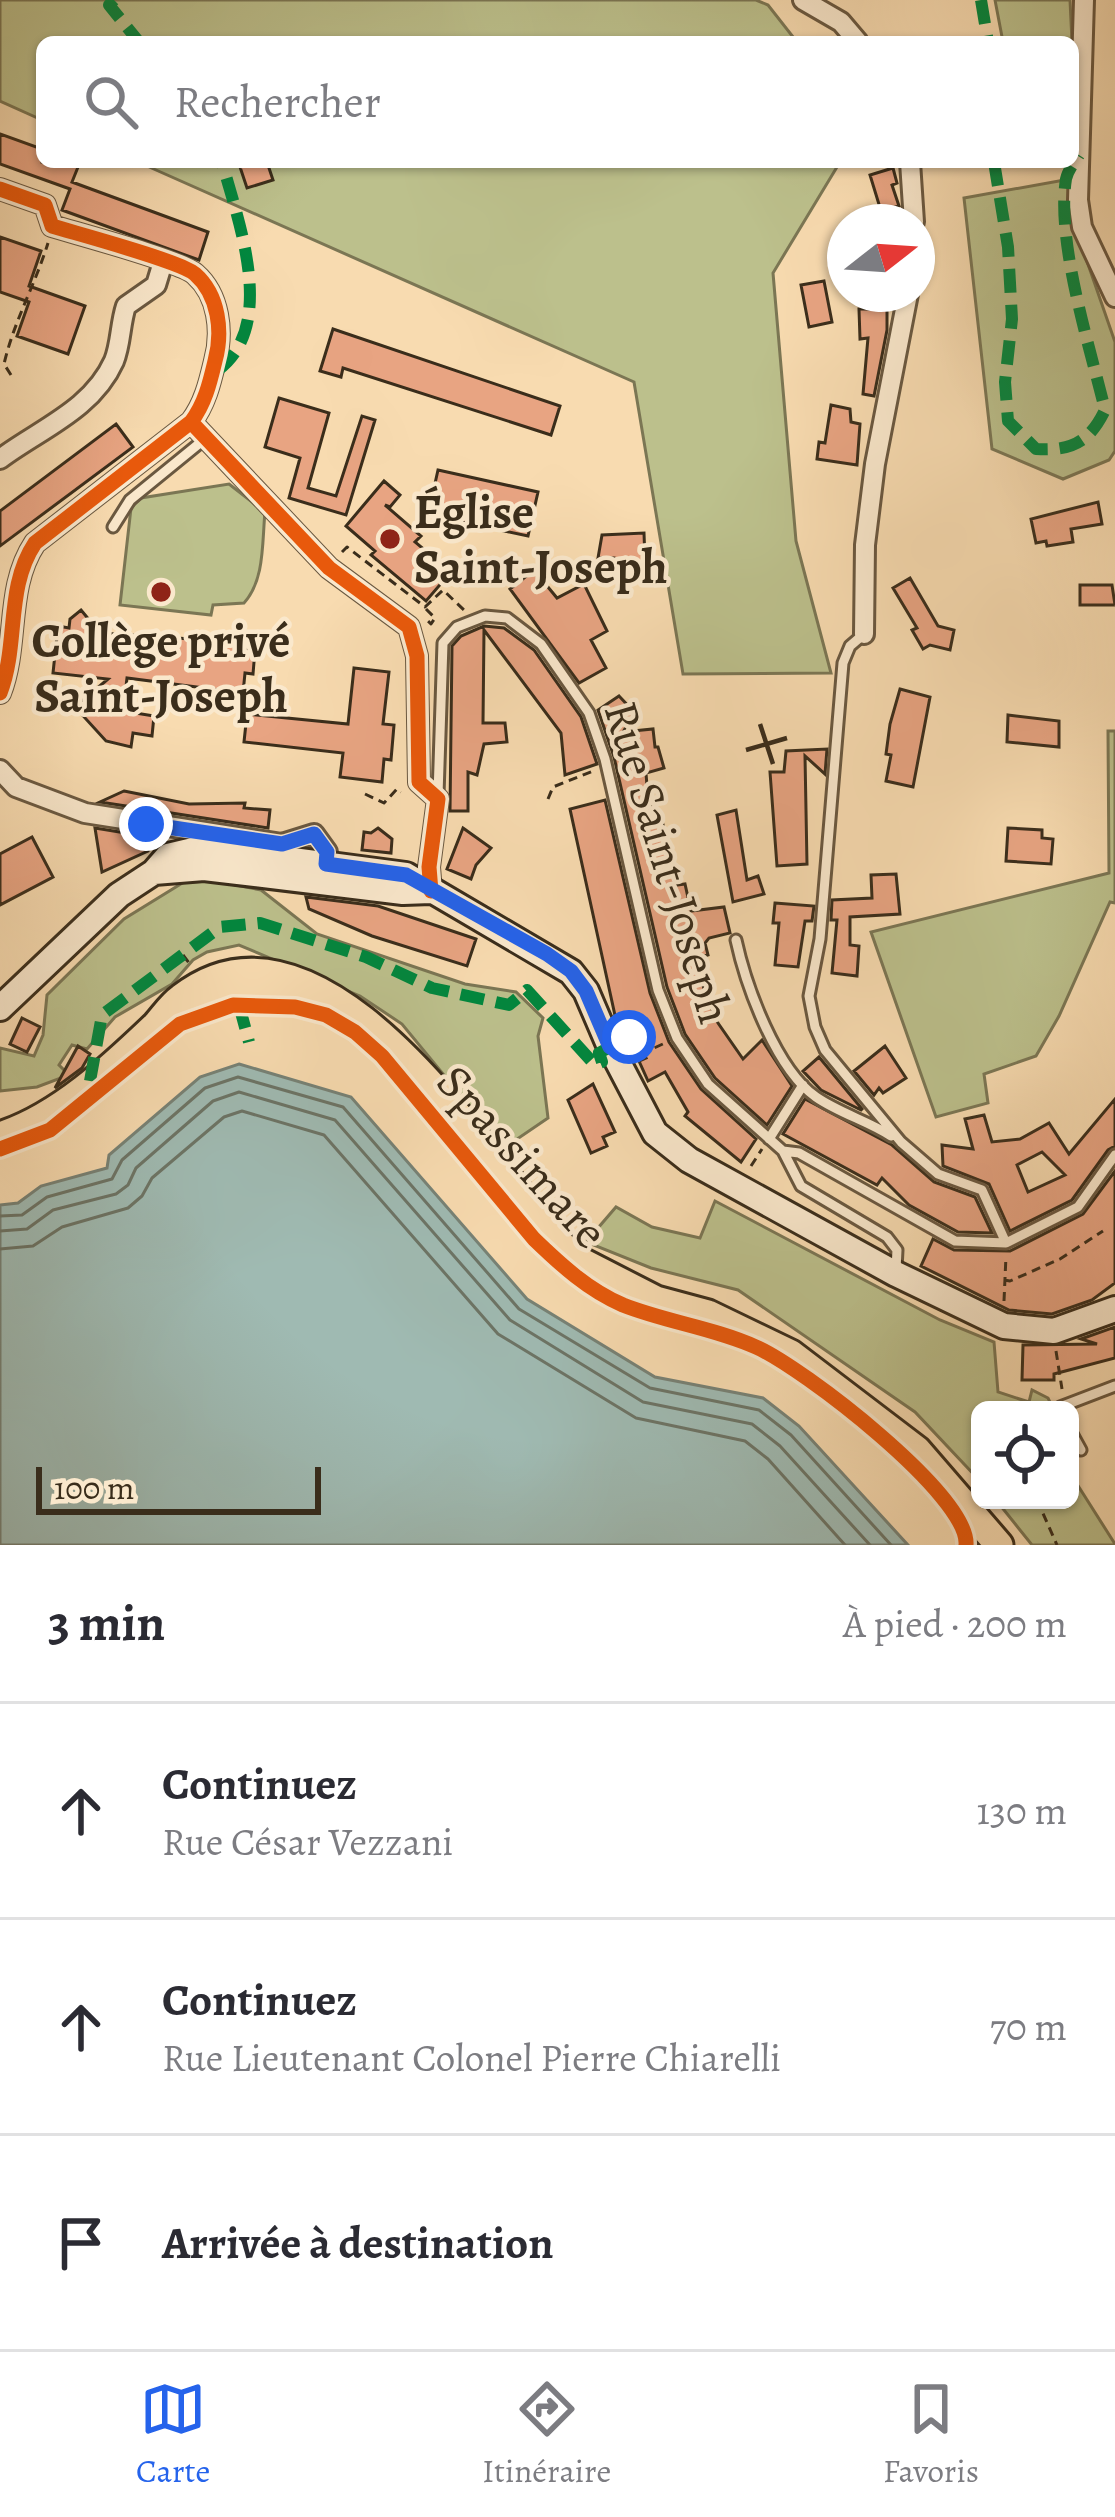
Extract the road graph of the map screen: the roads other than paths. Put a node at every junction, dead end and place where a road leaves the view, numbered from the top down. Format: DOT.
graph roads {
  1 [pos="802,0"];
  2 [pos="1084,0"];
  3 [pos="853,36"];
  4 [pos="1079,167"];
  5 [pos="910,168"];
  6 [pos="1079,168"];
  7 [pos="0,189"];
  8 [pos="913,204"];
  9 [pos="163,262"];
  10 [pos="1115,297"];
  11 [pos="905,312"];
  12 [pos="191,422"];
  13 [pos="206,438"];
  14 [pos="0,459"];
  15 [pos="113,527"];
  16 [pos="864,634"];
  17 [pos="0,693"];
  18 [pos="0,770"];
  19 [pos="436,809"];
  20 [pos="324,873"];
  21 [pos="431,891"];
  22 [pos="736,940"];
  23 [pos="0,1008"];
  24 [pos="803,1085"];
  25 [pos="0,1136"];
  26 [pos="769,1138"];
  27 [pos="901,1142"];
  28 [pos="783,1151"];
  29 [pos="1115,1155"];
  30 [pos="1006,1243"];
  31 [pos="896,1274"];
  32 [pos="1115,1310"];
  33 [pos="1115,1386"];
  34 [pos="1077,1401"];
  35 [pos="1079,1446"];
  36 [pos="1081,1450"];
  37 [pos="999,1545"];
  1 -- 3 [label="street"];
  2 -- 4 [label="street"];
  5 -- 8 [label="street"];
  6 -- 10 [label="street"];
  7 -- 9 [label="street"];
  9 -- 12 [label="street"];
  9 -- 14 [label="street"];
  11 -- 16 [label="street"];
  12 -- 13 [label="street"];
  12 -- 17 [label="street"];
  13 -- 15 [label="lane"];
  13 -- 19 [label="street"];
  16 -- 27 [label="lane"];
  18 -- 20 [label="street"];
  19 -- 21 [label="street"];
  19 -- 26 [label="lane, Rue Saint-Joseph"];
  20 -- 21 [label="main road"];
  20 -- 23 [label="main road"];
  21 -- 31 [label="main road"];
  22 -- 24 [label="lane"];
  24 -- 26 [label="lane"];
  24 -- 27 [label="lane"];
  25 -- 37 [label="main road"];
  26 -- 28 [label="lane, Rue Saint-Joseph"];
  27 -- 30 [label="lane"];
  28 -- 30 [label="lane"];
  28 -- 31 [label="lane"];
  29 -- 30 [label="lane"];
  31 -- 32 [label="main road"];
  33 -- 34 [label="lane"];
  35 -- 36 [label="lane"];
}
